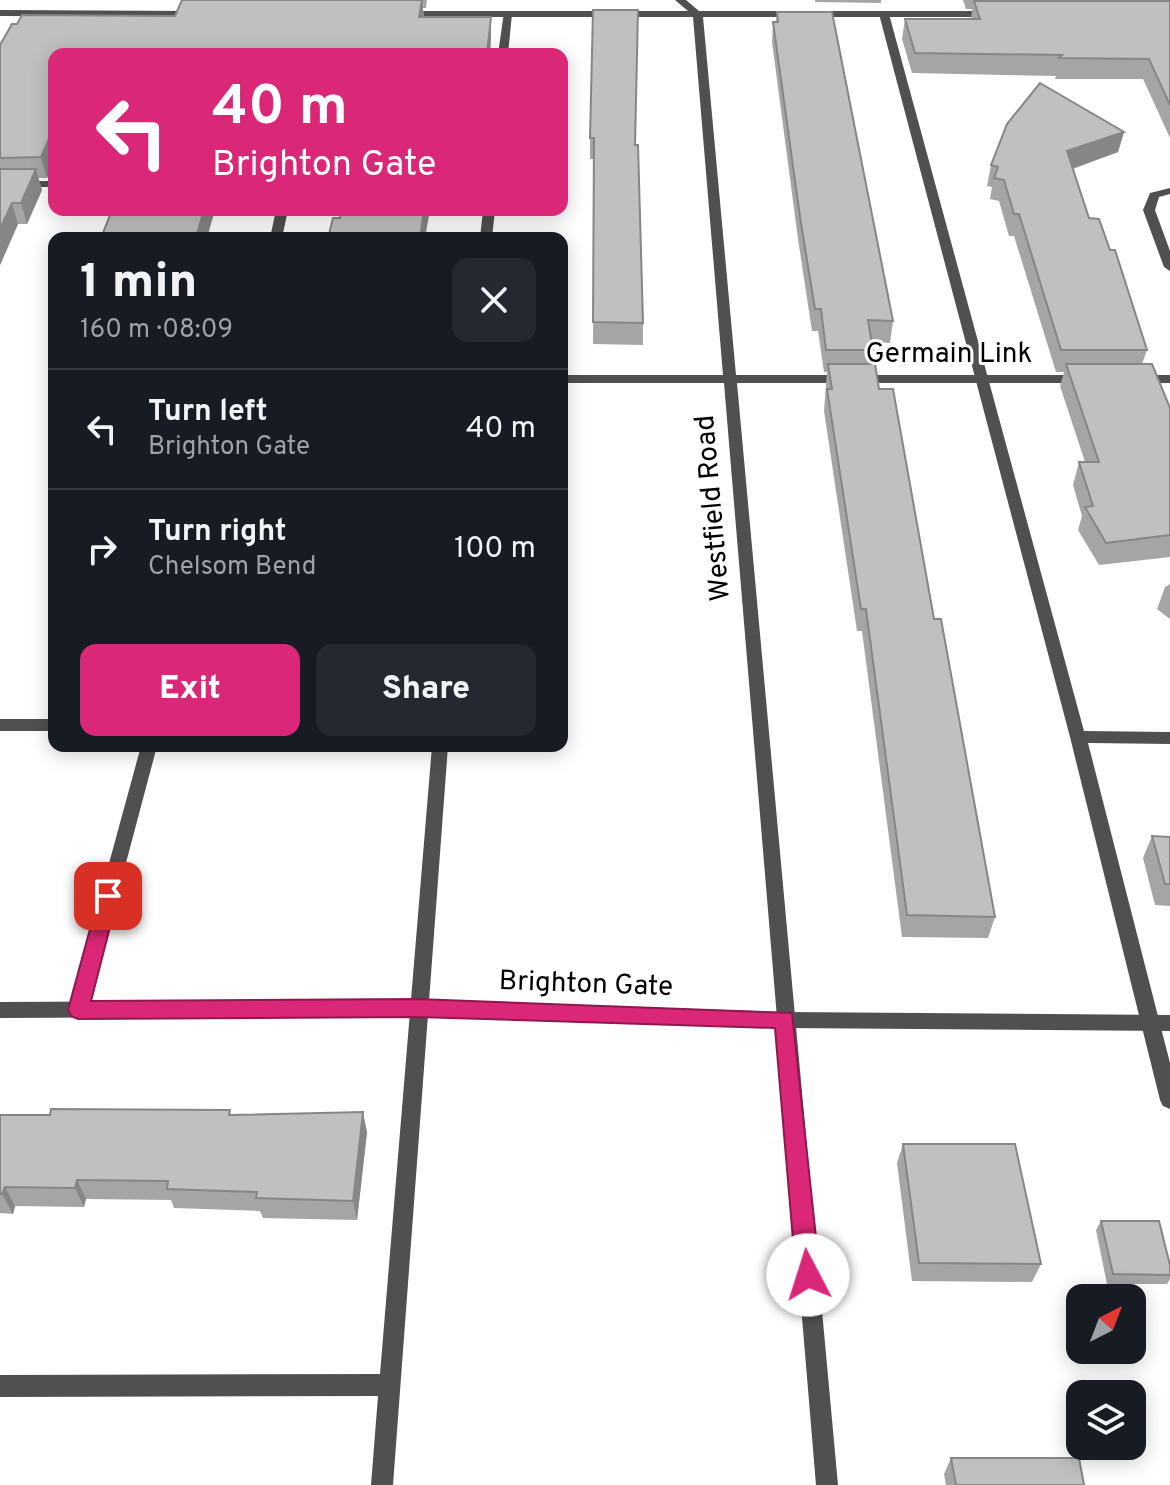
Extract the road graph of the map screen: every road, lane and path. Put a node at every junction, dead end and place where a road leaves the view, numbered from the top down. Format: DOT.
graph roads {
  1 [pos="460,0"];
  2 [pos="680,0"];
  3 [pos="934,0"];
  4 [pos="0,13"];
  5 [pos="938,13"];
  6 [pos="204,14"];
  7 [pos="395,14"];
  8 [pos="457,14"];
  9 [pos="507,14"];
  10 [pos="884,14"];
  11 [pos="1004,14"];
  12 [pos="698,15"];
  13 [pos="504,48"];
  14 [pos="0,184"];
  15 [pos="48,184"];
  16 [pos="1170,191"];
  17 [pos="1170,267"];
  18 [pos="568,379"];
  19 [pos="981,379"];
  20 [pos="1091,379"];
  21 [pos="1123,379"];
  22 [pos="1170,379"];
  23 [pos="729,380"];
  24 [pos="0,725"];
  25 [pos="48,725"];
  26 [pos="1078,737"];
  27 [pos="1170,738"];
  28 [pos="147,752"];
  29 [pos="439,752"];
  30 [pos="417,1008"];
  31 [pos="0,1010"];
  32 [pos="78,1010"];
  33 [pos="785,1020"];
  34 [pos="1148,1023"];
  35 [pos="1170,1023"];
  36 [pos="1170,1100"];
  37 [pos="391,1385"];
  38 [pos="0,1386"];
  39 [pos="382,1485"];
  40 [pos="827,1485"];
  1 -- 8 [label="street"];
  2 -- 12 [label="street"];
  3 -- 5 [label="street"];
  4 -- 6 [label="street"];
  5 -- 10 [label="street"];
  5 -- 11 [label="street"];
  7 -- 8 [label="street"];
  8 -- 9 [label="street"];
  9 -- 12 [label="street"];
  9 -- 13 [label="street"];
  10 -- 12 [label="street"];
  10 -- 19 [label="street"];
  12 -- 23 [label="street, Westfield Road"];
  14 -- 15 [label="street"];
  16 -- 17 [label="street"];
  18 -- 23 [label="street, Germain Link"];
  19 -- 20 [label="street, Germain Link"];
  19 -- 23 [label="street, Germain Link"];
  19 -- 26 [label="street"];
  21 -- 22 [label="street"];
  23 -- 33 [label="street, Westfield Road"];
  24 -- 25 [label="street"];
  26 -- 27 [label="street"];
  26 -- 34 [label="street"];
  28 -- 32 [label="street"];
  29 -- 30 [label="street"];
  30 -- 32 [label="street, Brighton Gate"];
  30 -- 33 [label="street, Brighton Gate"];
  30 -- 37 [label="street"];
  31 -- 32 [label="street, Brighton Gate"];
  33 -- 34 [label="street, Brighton Gate"];
  33 -- 40 [label="street, Westfield Road"];
  34 -- 35 [label="street, Brighton Gate"];
  34 -- 36 [label="street"];
  37 -- 38 [label="street"];
  37 -- 39 [label="street"];
}
